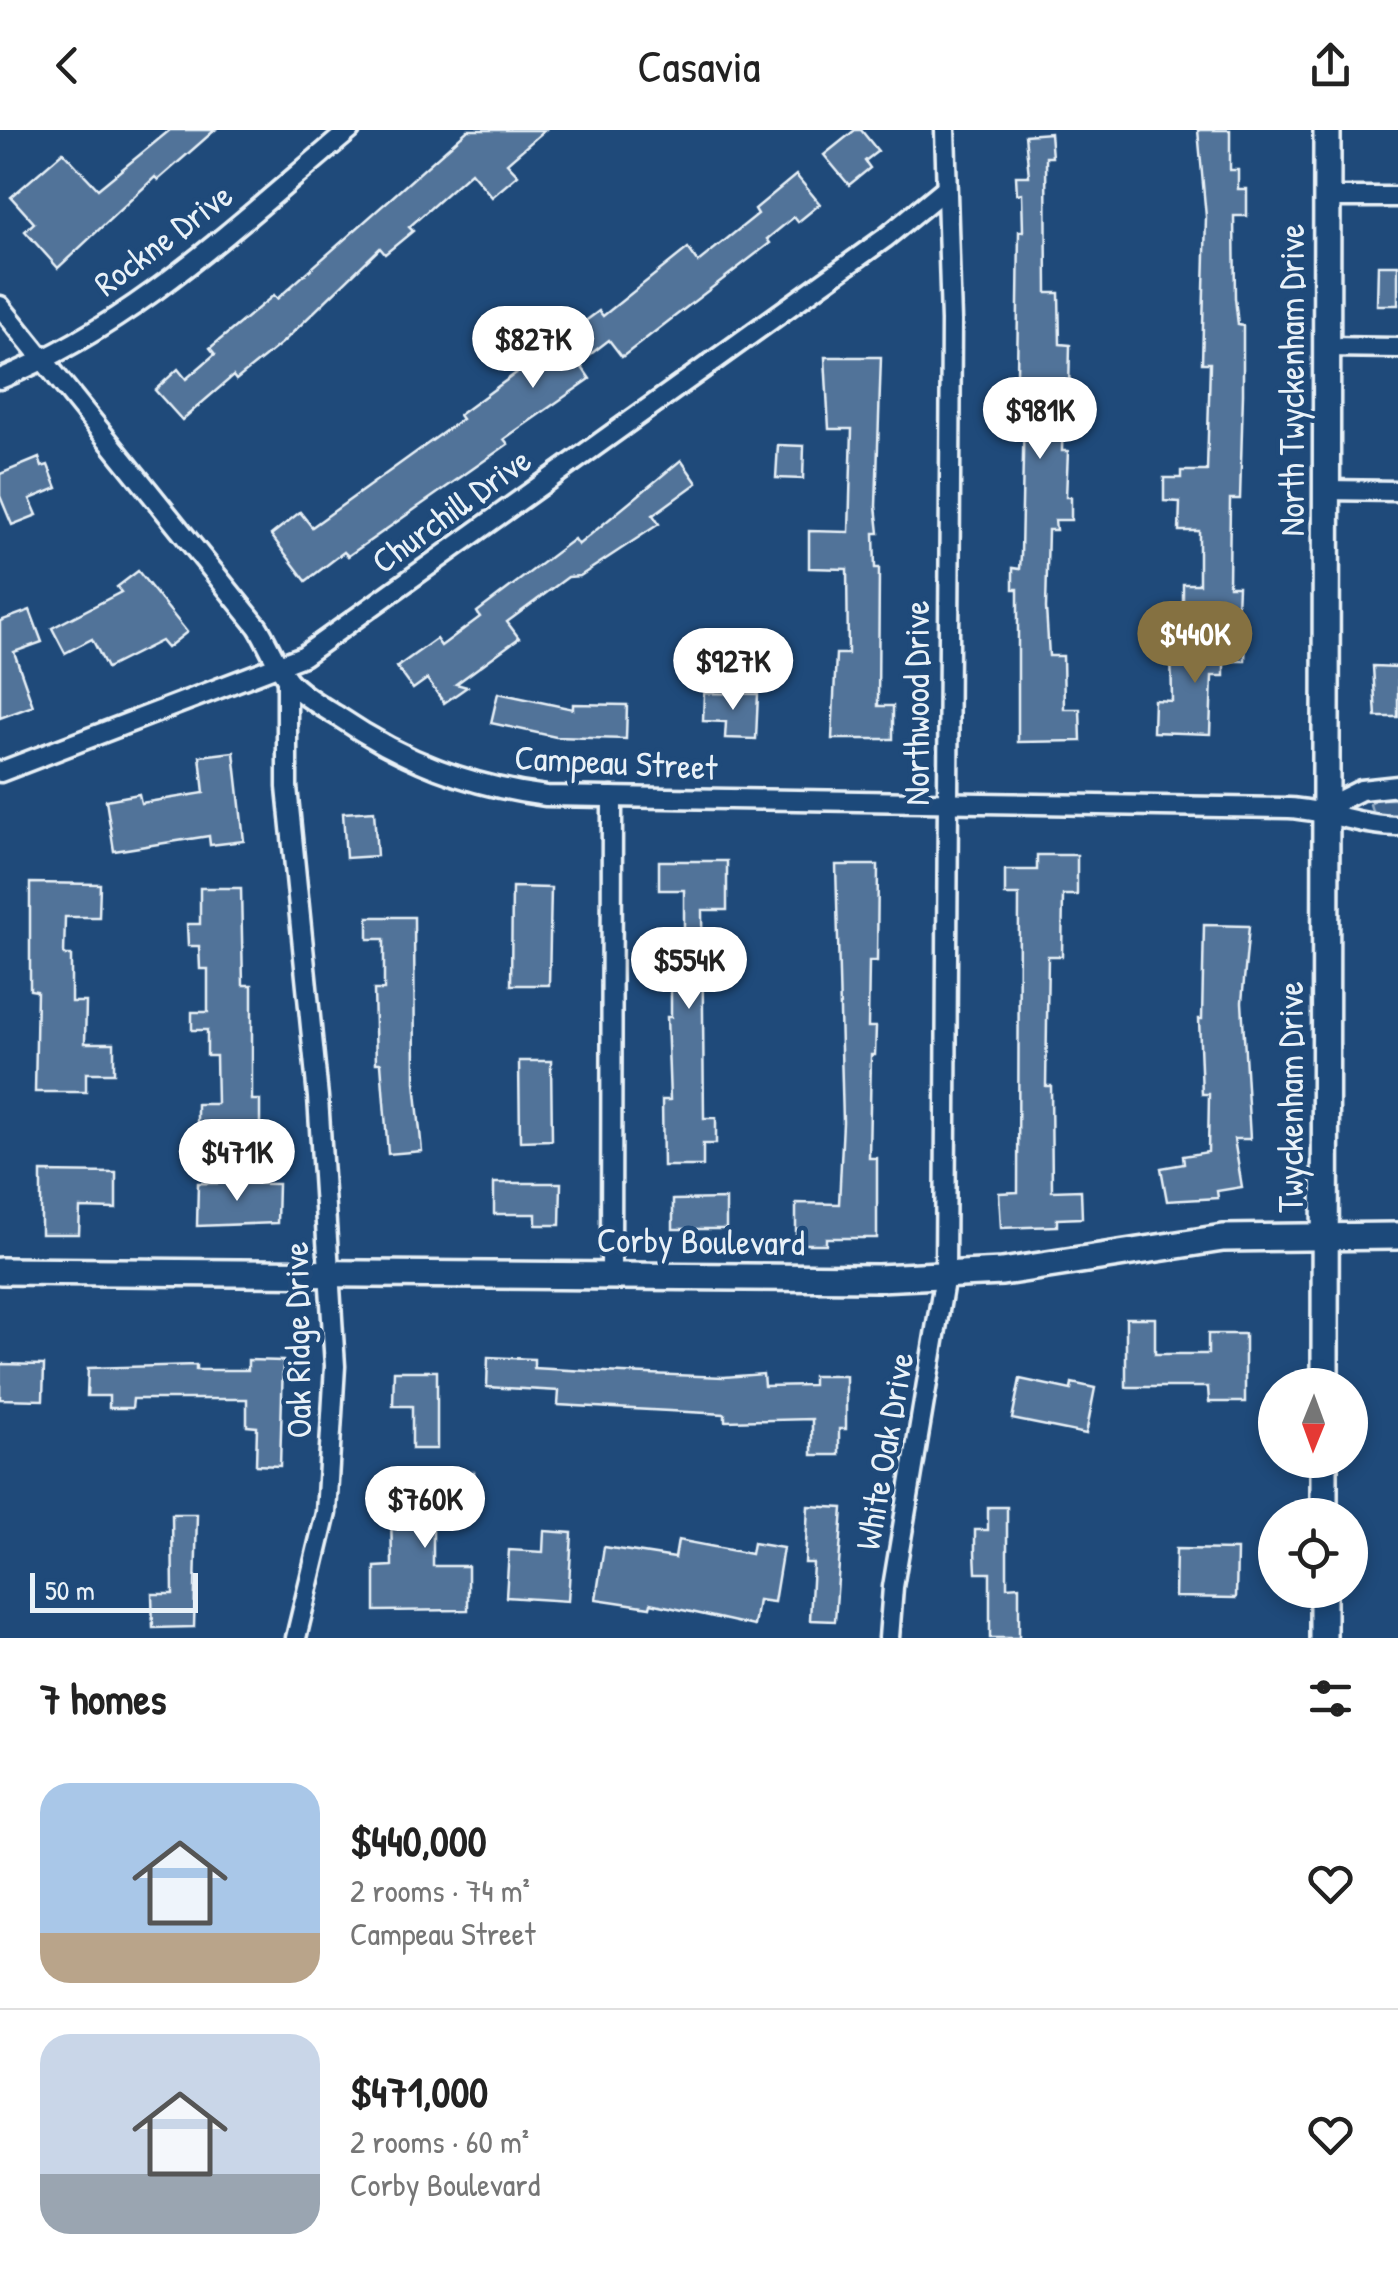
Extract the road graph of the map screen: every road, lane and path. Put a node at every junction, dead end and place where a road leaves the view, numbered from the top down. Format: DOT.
graph roads {
  1 [pos="350,130"];
  2 [pos="945,130"];
  3 [pos="1326,130"];
  4 [pos="946,188"];
  5 [pos="1326,197"];
  6 [pos="1398,198"];
  7 [pos="0,306"];
  8 [pos="1326,346"];
  9 [pos="1398,348"];
  10 [pos="42,360"];
  11 [pos="0,379"];
  12 [pos="1325,490"];
  13 [pos="1398,490"];
  14 [pos="285,672"];
  15 [pos="0,772"];
  16 [pos="1398,786"];
  17 [pos="612,798"];
  18 [pos="948,803"];
  19 [pos="1324,810"];
  20 [pos="1398,826"];
  21 [pos="1398,1236"];
  22 [pos="1326,1237"];
  23 [pos="0,1271"];
  24 [pos="332,1273"];
  25 [pos="611,1275"];
  26 [pos="945,1276"];
  27 [pos="1324,1368"];
  28 [pos="1323,1608"];
  29 [pos="296,1638"];
  30 [pos="889,1638"];
  31 [pos="1323,1638"];
  1 -- 10 [label="street, Rockne Drive"];
  2 -- 4 [label="street, Northwood Drive"];
  3 -- 5 [label="street, North Twyckenham Drive"];
  4 -- 14 [label="street, Churchill Drive"];
  4 -- 18 [label="street, Northwood Drive"];
  5 -- 6 [label="street"];
  5 -- 8 [label="street, North Twyckenham Drive"];
  7 -- 10 [label="street, Campeau Street"];
  8 -- 9 [label="street"];
  8 -- 12 [label="street, North Twyckenham Drive"];
  10 -- 11 [label="street, Rockne Drive"];
  10 -- 14 [label="street, Campeau Street"];
  12 -- 13 [label="street"];
  12 -- 19 [label="street, North Twyckenham Drive"];
  14 -- 15 [label="street, Churchill Drive"];
  14 -- 17 [label="street, Campeau Street"];
  14 -- 24 [label="street, Oak Ridge Drive"];
  16 -- 19 [label="street, Campeau Street"];
  17 -- 18 [label="street, Campeau Street"];
  17 -- 25 [label="street"];
  18 -- 19 [label="street, Campeau Street"];
  18 -- 26 [label="street, Northwood Drive"];
  19 -- 20 [label="street, Campeau Street"];
  19 -- 22 [label="street, Twyckenham Drive"];
  21 -- 22 [label="street, Corby Boulevard"];
  22 -- 26 [label="street, Corby Boulevard"];
  22 -- 27 [label="street, Twyckenham Drive"];
  23 -- 24 [label="street, Corby Boulevard"];
  24 -- 25 [label="street, Corby Boulevard"];
  24 -- 29 [label="street, Oak Ridge Drive"];
  25 -- 26 [label="street, Corby Boulevard"];
  26 -- 30 [label="street, White Oak Drive"];
  28 -- 31 [label="street"];
}
